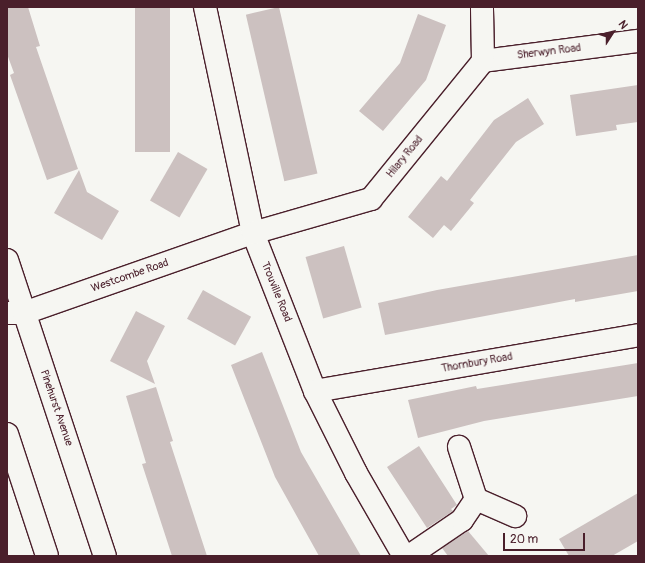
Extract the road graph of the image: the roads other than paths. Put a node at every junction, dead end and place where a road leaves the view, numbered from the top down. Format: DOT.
graph roads {
  1 [pos="205,7"];
  2 [pos="482,7"];
  3 [pos="638,41"];
  4 [pos="483,61"];
  5 [pos="253,233"];
  6 [pos="7,260"];
  7 [pos="16,313"];
  8 [pos="638,334"];
  9 [pos="316,391"];
  10 [pos="7,434"];
  11 [pos="459,447"];
  12 [pos="476,499"];
  13 [pos="515,516"];
  14 [pos="47,556"];
  15 [pos="105,556"];
  16 [pos="404,556"];
  17 [pos="409,556"];
  1 -- 5 [label="street, Trouville Road"];
  2 -- 4 [label="street"];
  3 -- 4 [label="street, Sherwyn Road"];
  4 -- 5 [label="street, Hilary Road"];
  5 -- 7 [label="street, Westcombe Road"];
  5 -- 9 [label="street, Trouville Road"];
  6 -- 7 [label="street, Pinehurst Avenue"];
  7 -- 15 [label="street, Pinehurst Avenue"];
  8 -- 9 [label="street, Thornbury Road"];
  9 -- 16 [label="street, Trouville Road"];
  10 -- 14 [label="street"];
  11 -- 12 [label="street"];
  12 -- 13 [label="street"];
  12 -- 17 [label="street"];
}
